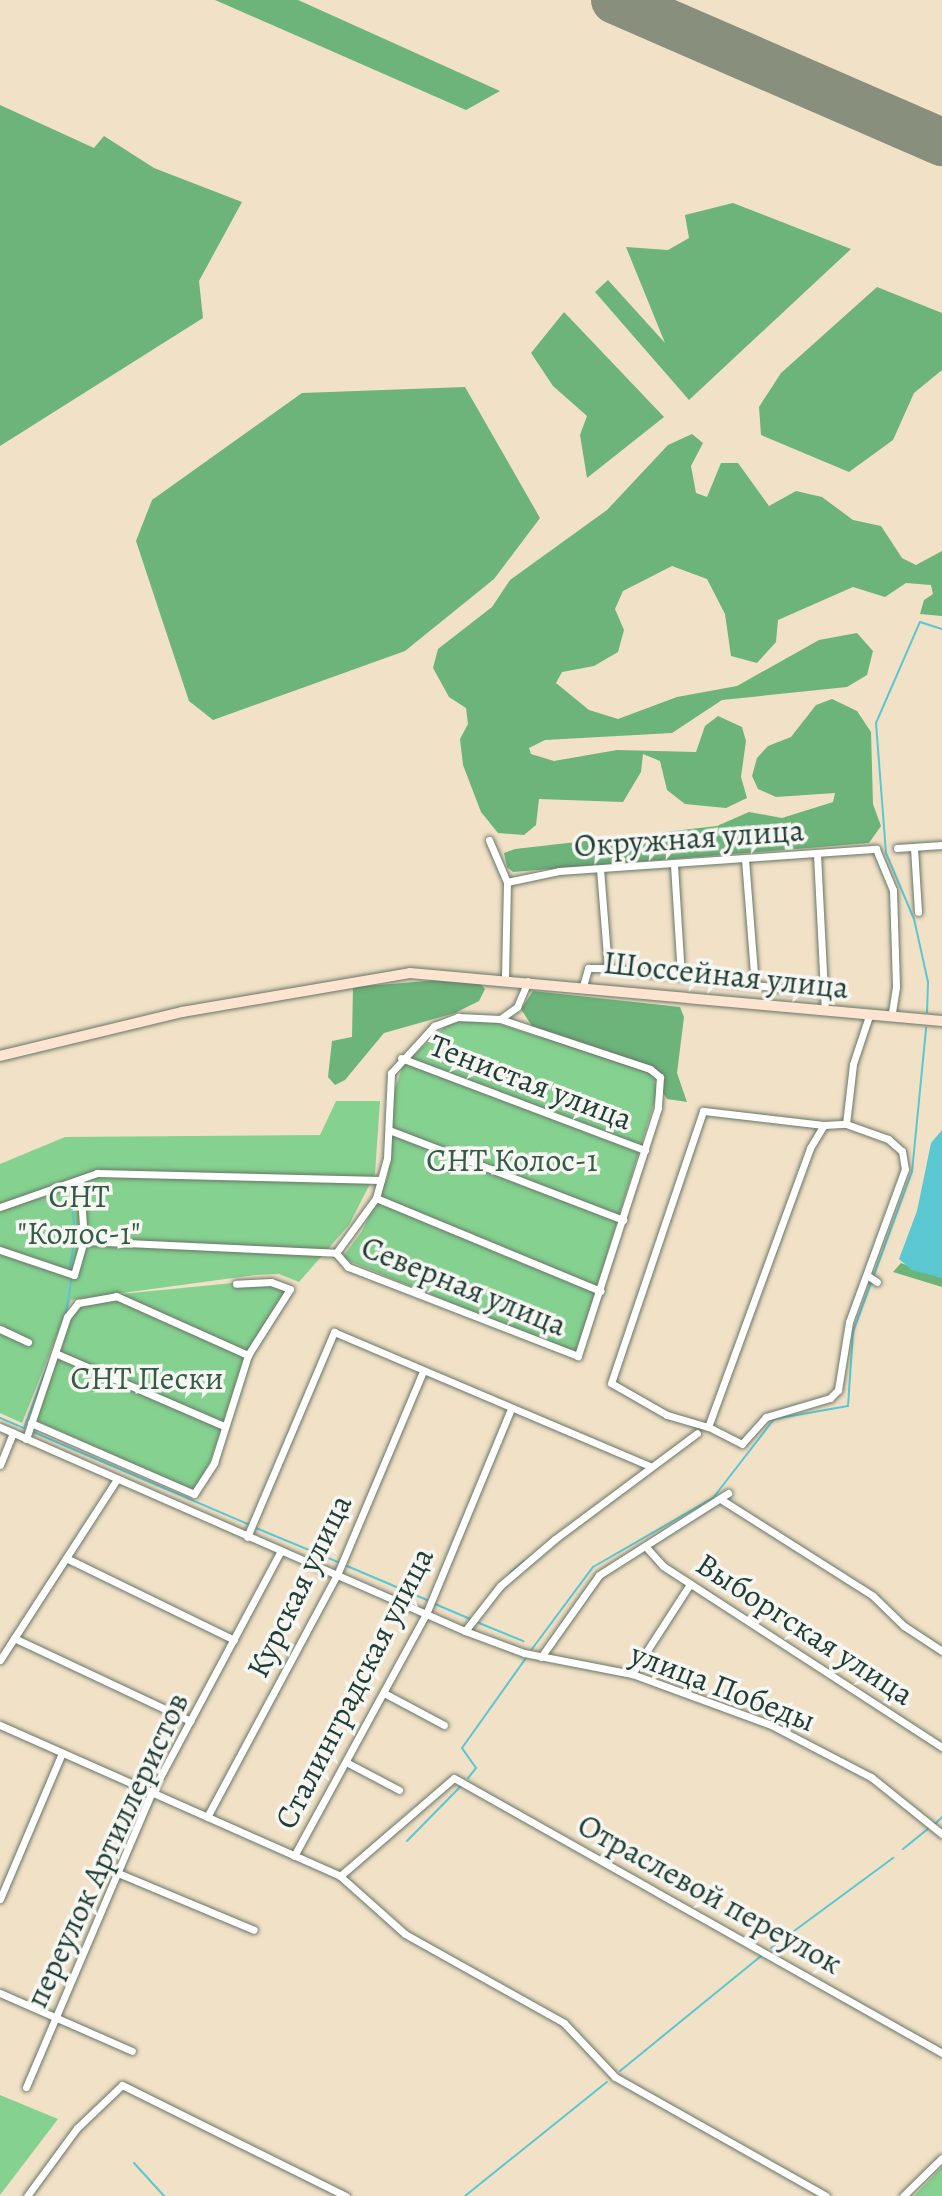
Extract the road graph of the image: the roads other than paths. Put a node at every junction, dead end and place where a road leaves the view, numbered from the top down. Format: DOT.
graph roads {
  1 [pos="489,840"];
  2 [pos="942,845"];
  3 [pos="897,848"];
  4 [pos="914,848"];
  5 [pos="817,854"];
  6 [pos="745,859"];
  7 [pos="674,865"];
  8 [pos="600,869"];
  9 [pos="507,882"];
  10 [pos="918,912"];
  11 [pos="608,968"];
  12 [pos="681,976"];
  13 [pos="505,979"];
  14 [pos="528,981"];
  15 [pos="755,985"];
  16 [pos="583,986"];
  17 [pos="825,993"];
  18 [pos="825,1011"];
  19 [pos="869,1016"];
  20 [pos="891,1017"];
  21 [pos="500,1019"];
  22 [pos="942,1021"];
  23 [pos="0,1056"];
  24 [pos="401,1058"];
  25 [pos="846,1124"];
  26 [pos="824,1125"];
  27 [pos="389,1130"];
  28 [pos="645,1150"];
  29 [pos="381,1180"];
  30 [pos="80,1181"];
  31 [pos="376,1198"];
  32 [pos="0,1207"];
  33 [pos="623,1220"];
  34 [pos="84,1241"];
  35 [pos="0,1250"];
  36 [pos="336,1253"];
  37 [pos="868,1275"];
  38 [pos="877,1282"];
  39 [pos="236,1284"];
  40 [pos="601,1291"];
  41 [pos="0,1329"];
  42 [pos="28,1342"];
  43 [pos="55,1353"];
  44 [pos="248,1355"];
  45 [pos="423,1371"];
  46 [pos="511,1409"];
  47 [pos="31,1423"];
  48 [pos="224,1426"];
  49 [pos="0,1427"];
  50 [pos="708,1427"];
  51 [pos="13,1433"];
  52 [pos="697,1433"];
  53 [pos="26,1439"];
  54 [pos="0,1465"];
  55 [pos="650,1466"];
  56 [pos="117,1479"];
  57 [pos="728,1493"];
  58 [pos="722,1500"];
  59 [pos="247,1537"];
  60 [pos="646,1547"];
  61 [pos="281,1551"];
  62 [pos="66,1558"];
  63 [pos="337,1575"];
  64 [pos="690,1584"];
  65 [pos="426,1614"];
  66 [pos="465,1631"];
  67 [pos="14,1638"];
  68 [pos="234,1640"];
  69 [pos="942,1651"];
  70 [pos="541,1657"];
  71 [pos="0,1660"];
  72 [pos="632,1674"];
  73 [pos="384,1693"];
  74 [pos="190,1721"];
  75 [pos="0,1725"];
  76 [pos="444,1725"];
  77 [pos="942,1747"];
  78 [pos="62,1753"];
  79 [pos="346,1762"];
  80 [pos="399,1790"];
  81 [pos="151,1794"];
  82 [pos="207,1817"];
  83 [pos="942,1832"];
  84 [pos="294,1856"];
  85 [pos="118,1873"];
  86 [pos="340,1876"];
  87 [pos="0,1899"];
  88 [pos="254,1930"];
  89 [pos="0,1993"];
  90 [pos="56,2017"];
  91 [pos="132,2051"];
  92 [pos="942,2053"];
  93 [pos="26,2087"];
  94 [pos="942,2158"];
  95 [pos="27,2196"];
  96 [pos="346,2196"];
  97 [pos="826,2196"];
  98 [pos="903,2196"];
  1 -- 9 [label="street"];
  2 -- 4 [label="street"];
  3 -- 4 [label="street"];
  4 -- 10 [label="street"];
  5 -- 6 [label="street, Окружная улица"];
  5 -- 17 [label="street"];
  5 -- 20 [label="street, Окружная улица"];
  6 -- 7 [label="street, Окружная улица"];
  6 -- 15 [label="street"];
  7 -- 8 [label="street, Окружная улица"];
  7 -- 12 [label="street"];
  8 -- 9 [label="street, Окружная улица"];
  8 -- 11 [label="street"];
  9 -- 13 [label="street"];
  11 -- 12 [label="street"];
  11 -- 16 [label="street"];
  12 -- 15 [label="street"];
  13 -- 14 [label="main road, Шоссейная улица"];
  13 -- 23 [label="main road, Шоссейная улица"];
  14 -- 16 [label="main road, Шоссейная улица"];
  14 -- 21 [label="street"];
  15 -- 17 [label="street"];
  16 -- 18 [label="main road, Шоссейная улица"];
  17 -- 18 [label="street"];
  18 -- 19 [label="main road, Шоссейная улица"];
  19 -- 20 [label="main road, Шоссейная улица"];
  19 -- 25 [label="street"];
  20 -- 22 [label="main road, Шоссейная улица"];
  21 -- 24 [label="street"];
  21 -- 28 [label="street"];
  24 -- 27 [label="street"];
  24 -- 28 [label="street, Тенистая улица"];
  25 -- 26 [label="street"];
  25 -- 37 [label="street"];
  26 -- 50 [label="street"];
  26 -- 50 [label="street"];
  27 -- 29 [label="street"];
  27 -- 33 [label="street"];
  28 -- 33 [label="street"];
  29 -- 30 [label="street"];
  29 -- 31 [label="street"];
  30 -- 32 [label="street"];
  30 -- 34 [label="street"];
  31 -- 36 [label="street"];
  31 -- 40 [label="street"];
  33 -- 40 [label="street"];
  34 -- 35 [label="street"];
  34 -- 36 [label="street"];
  36 -- 40 [label="street, Северная улица"];
  37 -- 38 [label="street"];
  37 -- 50 [label="street"];
  39 -- 44 [label="street"];
  41 -- 42 [label="street"];
  43 -- 44 [label="street"];
  43 -- 47 [label="street"];
  43 -- 48 [label="street"];
  44 -- 48 [label="street"];
  45 -- 46 [label="street"];
  45 -- 59 [label="street"];
  45 -- 63 [label="street, Курская улица"];
  46 -- 55 [label="street"];
  46 -- 65 [label="street, Сталинградская улица"];
  47 -- 48 [label="street"];
  47 -- 53 [label="street"];
  49 -- 51 [label="street, улица Победы"];
  51 -- 53 [label="street, улица Победы"];
  51 -- 54 [label="street"];
  52 -- 55 [label="street"];
  53 -- 56 [label="street, улица Победы"];
  55 -- 66 [label="street"];
  56 -- 59 [label="street, улица Победы"];
  56 -- 62 [label="street"];
  57 -- 58 [label="street"];
  58 -- 60 [label="street"];
  58 -- 69 [label="street"];
  59 -- 61 [label="street, улица Победы"];
  60 -- 64 [label="street, Выборгская улица"];
  60 -- 70 [label="street"];
  61 -- 63 [label="street, улица Победы"];
  61 -- 68 [label="street, переулок Артиллеристов"];
  62 -- 67 [label="street"];
  62 -- 68 [label="street"];
  63 -- 65 [label="street, улица Победы"];
  63 -- 82 [label="street, Курская улица"];
  64 -- 72 [label="street"];
  64 -- 77 [label="street, Выборгская улица"];
  65 -- 66 [label="street, улица Победы"];
  65 -- 73 [label="street, Сталинградская улица"];
  66 -- 70 [label="street, улица Победы"];
  67 -- 71 [label="street"];
  67 -- 74 [label="street"];
  68 -- 74 [label="street, переулок Артиллеристов"];
  70 -- 72 [label="street, улица Победы"];
  72 -- 83 [label="street, улица Победы"];
  73 -- 76 [label="street"];
  73 -- 79 [label="street, Сталинградская улица"];
  74 -- 81 [label="street, переулок Артиллеристов"];
  75 -- 78 [label="street"];
  78 -- 81 [label="street"];
  78 -- 87 [label="street"];
  79 -- 80 [label="street"];
  79 -- 84 [label="street, Сталинградская улица"];
  81 -- 82 [label="street"];
  81 -- 85 [label="street, переулок Артиллеристов"];
  82 -- 84 [label="street"];
  84 -- 86 [label="street"];
  85 -- 88 [label="street"];
  85 -- 90 [label="street, переулок Артиллеристов"];
  86 -- 92 [label="street, Отраслевой переулок"];
  86 -- 97 [label="street"];
  89 -- 90 [label="street"];
  90 -- 91 [label="street"];
  90 -- 93 [label="street, переулок Артиллеристов"];
  94 -- 98 [label="street"];
  95 -- 96 [label="street"];
}
